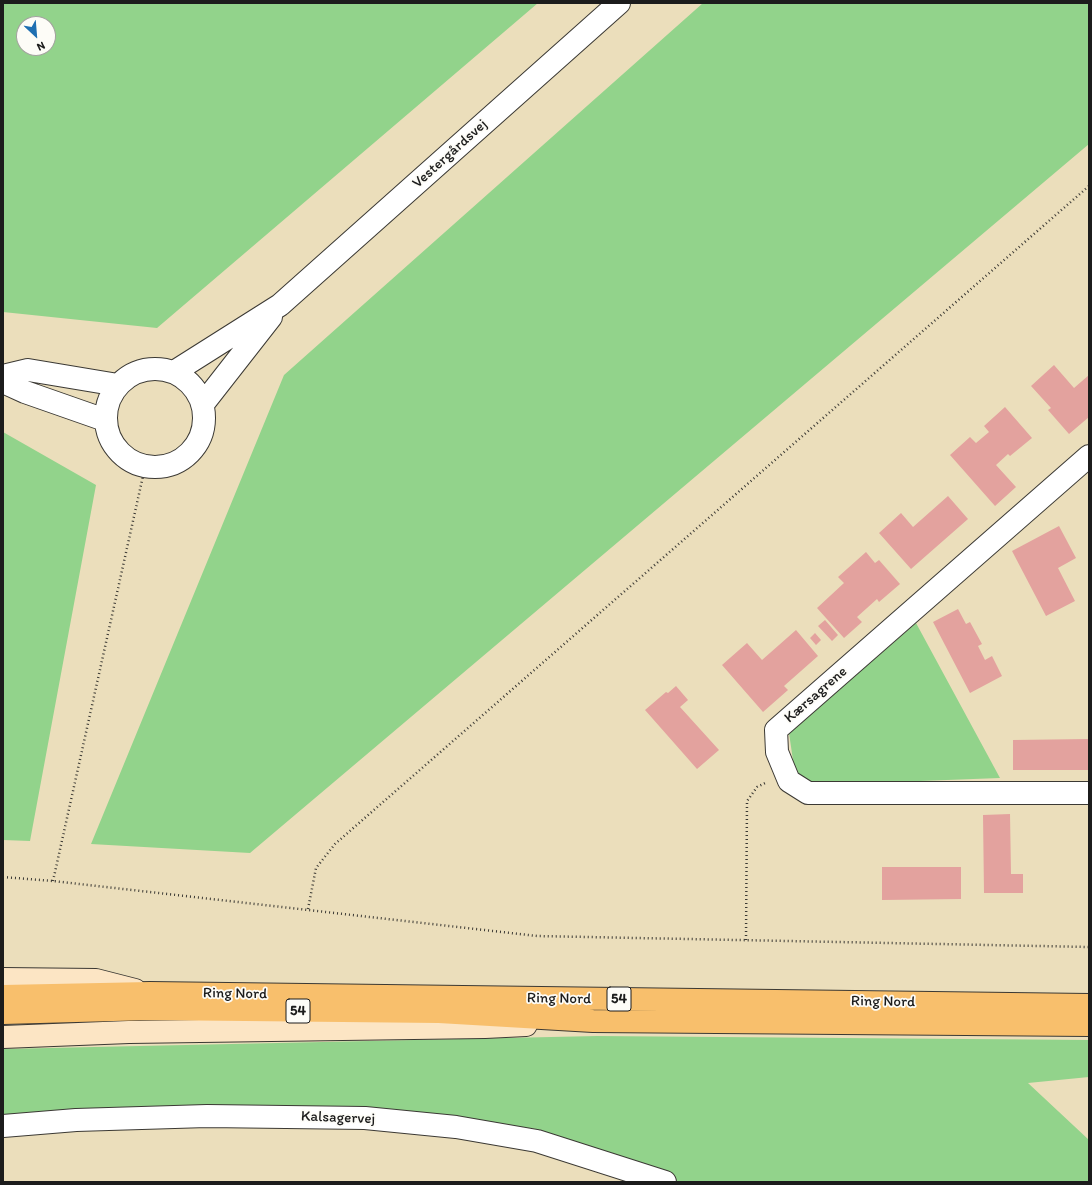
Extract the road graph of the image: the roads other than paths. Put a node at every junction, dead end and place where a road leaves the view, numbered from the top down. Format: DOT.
graph roads {
  1 [pos="620,3"];
  2 [pos="280,305"];
  3 [pos="174,372"];
  4 [pos="3,376"];
  5 [pos="3,382"];
  6 [pos="118,385"];
  7 [pos="203,404"];
  8 [pos="105,420"];
  9 [pos="1089,456"];
  10 [pos="1089,793"];
  11 [pos="3,979"];
  12 [pos="150,993"];
  13 [pos="3,996"];
  14 [pos="1089,1005"];
  15 [pos="3,1013"];
  16 [pos="593,1021"];
  17 [pos="1089,1025"];
  18 [pos="3,1037"];
  19 [pos="3,1126"];
  20 [pos="665,1182"];
  1 -- 2 [label="street, Vestergårdsvej"];
  2 -- 3 [label="street, Vestergårdsvej"];
  2 -- 7 [label="street, Vestergårdsvej"];
  3 -- 6 [label="street"];
  3 -- 7 [label="street"];
  4 -- 6 [label="street"];
  5 -- 8 [label="street"];
  6 -- 8 [label="street"];
  7 -- 8 [label="street"];
  9 -- 10 [label="street, Kærsagrene"];
  11 -- 12 [label="main road"];
  12 -- 13 [label="highway, 54"];
  12 -- 14 [label="highway, Ring Nord / 54"];
  15 -- 16 [label="highway, Ring Nord / 54"];
  16 -- 17 [label="highway, 54"];
  16 -- 18 [label="main road"];
  19 -- 20 [label="street, Kalsagervej"];
}
